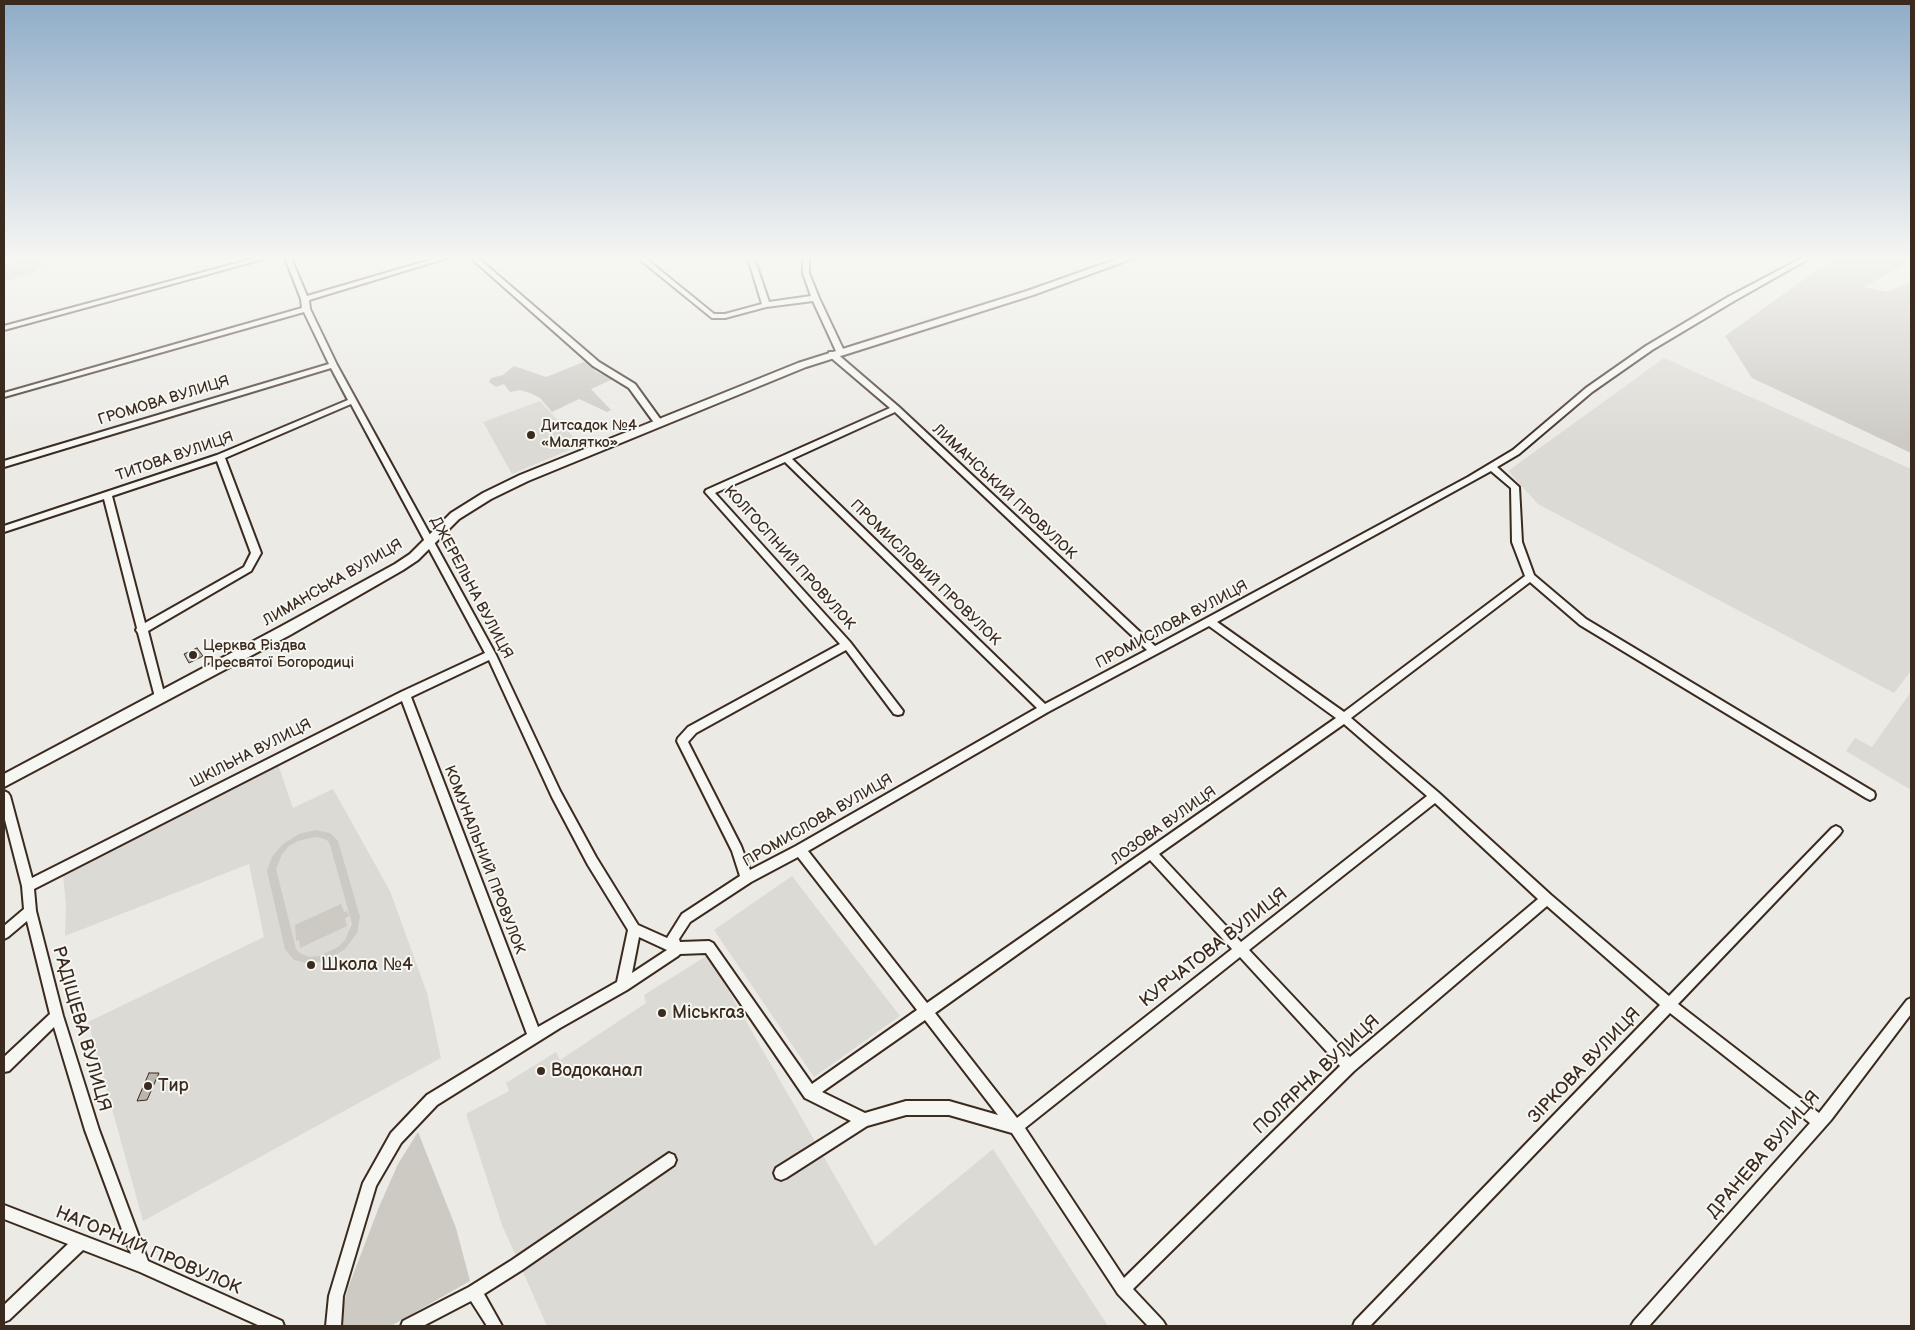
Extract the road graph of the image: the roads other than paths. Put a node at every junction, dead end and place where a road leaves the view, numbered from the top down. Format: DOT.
graph roads {
  1 [pos="33,320"];
  2 [pos="267,320"];
  3 [pos="311,320"];
  4 [pos="545,320"];
  5 [pos="823,320"];
  6 [pos="942,320"];
  7 [pos="1694,320"];
  8 [pos="4,328"];
  9 [pos="836,353"];
  10 [pos="333,365"];
  11 [pos="4,395"];
  12 [pos="352,402"];
  13 [pos="896,409"];
  14 [pos="658,422"];
  15 [pos="220,457"];
  16 [pos="786,458"];
  17 [pos="4,464"];
  18 [pos="1492,467"];
  19 [pos="107,495"];
  20 [pos="4,528"];
  21 [pos="430,540"];
  22 [pos="1530,577"];
  23 [pos="1210,622"];
  24 [pos="141,630"];
  25 [pos="847,645"];
  26 [pos="1154,651"];
  27 [pos="491,656"];
  28 [pos="405,695"];
  29 [pos="160,697"];
  30 [pos="1044,709"];
  31 [pos="898,711"];
  32 [pos="1344,718"];
  33 [pos="4,781"];
  34 [pos="1870,795"];
  35 [pos="4,796"];
  36 [pos="1435,796"];
  37 [pos="1836,831"];
  38 [pos="800,850"];
  39 [pos="1151,853"];
  40 [pos="747,878"];
  41 [pos="28,886"];
  42 [pos="1547,899"];
  43 [pos="30,911"];
  44 [pos="634,929"];
  45 [pos="4,933"];
  46 [pos="676,948"];
  47 [pos="1241,949"];
  48 [pos="624,986"];
  49 [pos="1911,1004"];
  50 [pos="1670,1005"];
  51 [pos="928,1012"];
  52 [pos="57,1016"];
  53 [pos="535,1037"];
  54 [pos="4,1066"];
  55 [pos="1349,1066"];
  56 [pos="810,1094"];
  57 [pos="864,1120"];
  58 [pos="1819,1122"];
  59 [pos="1016,1127"];
  60 [pos="669,1160"];
  61 [pos="781,1173"];
  62 [pos="4,1212"];
  63 [pos="81,1242"];
  64 [pos="143,1266"];
  65 [pos="1124,1289"];
  66 [pos="474,1292"];
  67 [pos="4,1315"];
  68 [pos="277,1326"];
  69 [pos="333,1326"];
  70 [pos="408,1326"];
  71 [pos="495,1326"];
  72 [pos="1158,1326"];
  73 [pos="1360,1326"];
  74 [pos="1639,1326"];
  1 -- 8 [label="street"];
  2 -- 11 [label="street"];
  3 -- 10 [label="street, ДЖЕРЕЛЬНА ВУЛИЦЯ"];
  4 -- 14 [label="street"];
  5 -- 9 [label="street"];
  6 -- 9 [label="street, ЛИМАНСЬКА ВУЛИЦЯ"];
  7 -- 18 [label="street, ПРОМИСЛОВА ВУЛИЦЯ"];
  9 -- 13 [label="street, ЛИМАНСЬКИЙ ПРОВУЛОК"];
  9 -- 14 [label="street, ЛИМАНСЬКА ВУЛИЦЯ"];
  10 -- 12 [label="street, ДЖЕРЕЛЬНА ВУЛИЦЯ"];
  10 -- 17 [label="street, ГРОМОВА ВУЛИЦЯ"];
  12 -- 15 [label="street, ТИТОВА ВУЛИЦЯ"];
  12 -- 21 [label="street, ДЖЕРЕЛЬНА ВУЛИЦЯ"];
  13 -- 16 [label="street"];
  13 -- 26 [label="street, ЛИМАНСЬКИЙ ПРОВУЛОК"];
  14 -- 21 [label="street, ЛИМАНСЬКА ВУЛИЦЯ"];
  15 -- 19 [label="street, ТИТОВА ВУЛИЦЯ"];
  15 -- 24 [label="street"];
  16 -- 25 [label="street, КОЛГОСПНИЙ ПРОВУЛОК"];
  16 -- 30 [label="street, ПРОМИСЛОВИЙ ПРОВУЛОК"];
  18 -- 22 [label="street"];
  18 -- 23 [label="street, ПРОМИСЛОВА ВУЛИЦЯ"];
  19 -- 20 [label="street, ТИТОВА ВУЛИЦЯ"];
  19 -- 24 [label="street"];
  21 -- 27 [label="street, ДЖЕРЕЛЬНА ВУЛИЦЯ"];
  21 -- 29 [label="street, ЛИМАНСЬКА ВУЛИЦЯ"];
  22 -- 32 [label="street, ЛОЗОВА ВУЛИЦЯ"];
  22 -- 34 [label="street"];
  23 -- 26 [label="street, ПРОМИСЛОВА ВУЛИЦЯ"];
  23 -- 32 [label="street"];
  24 -- 29 [label="street"];
  25 -- 31 [label="street, КОЛГОСПНИЙ ПРОВУЛОК"];
  25 -- 40 [label="street, КОЛГОСПНИЙ ПРОВУЛОК"];
  26 -- 30 [label="street, ПРОМИСЛОВА ВУЛИЦЯ"];
  27 -- 28 [label="street, ШКІЛЬНА ВУЛИЦЯ"];
  27 -- 44 [label="street, ДЖЕРЕЛЬНА ВУЛИЦЯ"];
  28 -- 41 [label="street, ШКІЛЬНА ВУЛИЦЯ"];
  28 -- 53 [label="street, КОМУНАЛЬНИЙ ПРОВУЛОК"];
  29 -- 33 [label="street, ЛИМАНСЬКА ВУЛИЦЯ"];
  30 -- 38 [label="street, ПРОМИСЛОВА ВУЛИЦЯ"];
  32 -- 36 [label="street"];
  32 -- 39 [label="street, ЛОЗОВА ВУЛИЦЯ"];
  35 -- 41 [label="street, РАДІЩЕВА ВУЛИЦЯ"];
  36 -- 42 [label="street"];
  36 -- 47 [label="street, КУРЧАТОВА ВУЛИЦЯ"];
  37 -- 50 [label="street, ЗІРКОВА ВУЛИЦЯ"];
  38 -- 40 [label="street, ПРОМИСЛОВА ВУЛИЦЯ"];
  38 -- 51 [label="street"];
  39 -- 47 [label="street"];
  39 -- 51 [label="street, ЛОЗОВА ВУЛИЦЯ"];
  40 -- 46 [label="street, ПРОМИСЛОВА ВУЛИЦЯ"];
  41 -- 43 [label="street, РАДІЩЕВА ВУЛИЦЯ"];
  42 -- 50 [label="street"];
  42 -- 55 [label="street, ПОЛЯРНА ВУЛИЦЯ"];
  43 -- 45 [label="street"];
  43 -- 52 [label="street, РАДІЩЕВА ВУЛИЦЯ"];
  44 -- 46 [label="street"];
  44 -- 48 [label="street"];
  46 -- 48 [label="street"];
  46 -- 56 [label="street"];
  47 -- 55 [label="street"];
  47 -- 59 [label="street, КУРЧАТОВА ВУЛИЦЯ"];
  48 -- 53 [label="street"];
  49 -- 58 [label="street, ДРАНЕВА ВУЛИЦЯ"];
  50 -- 58 [label="street"];
  50 -- 73 [label="street, ЗІРКОВА ВУЛИЦЯ"];
  51 -- 56 [label="street, ЛОЗОВА ВУЛИЦЯ"];
  51 -- 59 [label="street"];
  52 -- 54 [label="street"];
  52 -- 64 [label="street, РАДІЩЕВА ВУЛИЦЯ"];
  53 -- 69 [label="street"];
  55 -- 65 [label="street, ПОЛЯРНА ВУЛИЦЯ"];
  56 -- 57 [label="street"];
  57 -- 59 [label="street"];
  57 -- 61 [label="street"];
  58 -- 74 [label="street, ДРАНЕВА ВУЛИЦЯ"];
  59 -- 65 [label="street"];
  60 -- 66 [label="street"];
  62 -- 63 [label="street, НАГОРНИЙ ПРОВУЛОК"];
  63 -- 64 [label="street, НАГОРНИЙ ПРОВУЛОК"];
  63 -- 67 [label="street"];
  64 -- 68 [label="street, НАГОРНИЙ ПРОВУЛОК"];
  65 -- 72 [label="street"];
  66 -- 70 [label="street"];
  66 -- 71 [label="street"];
}
